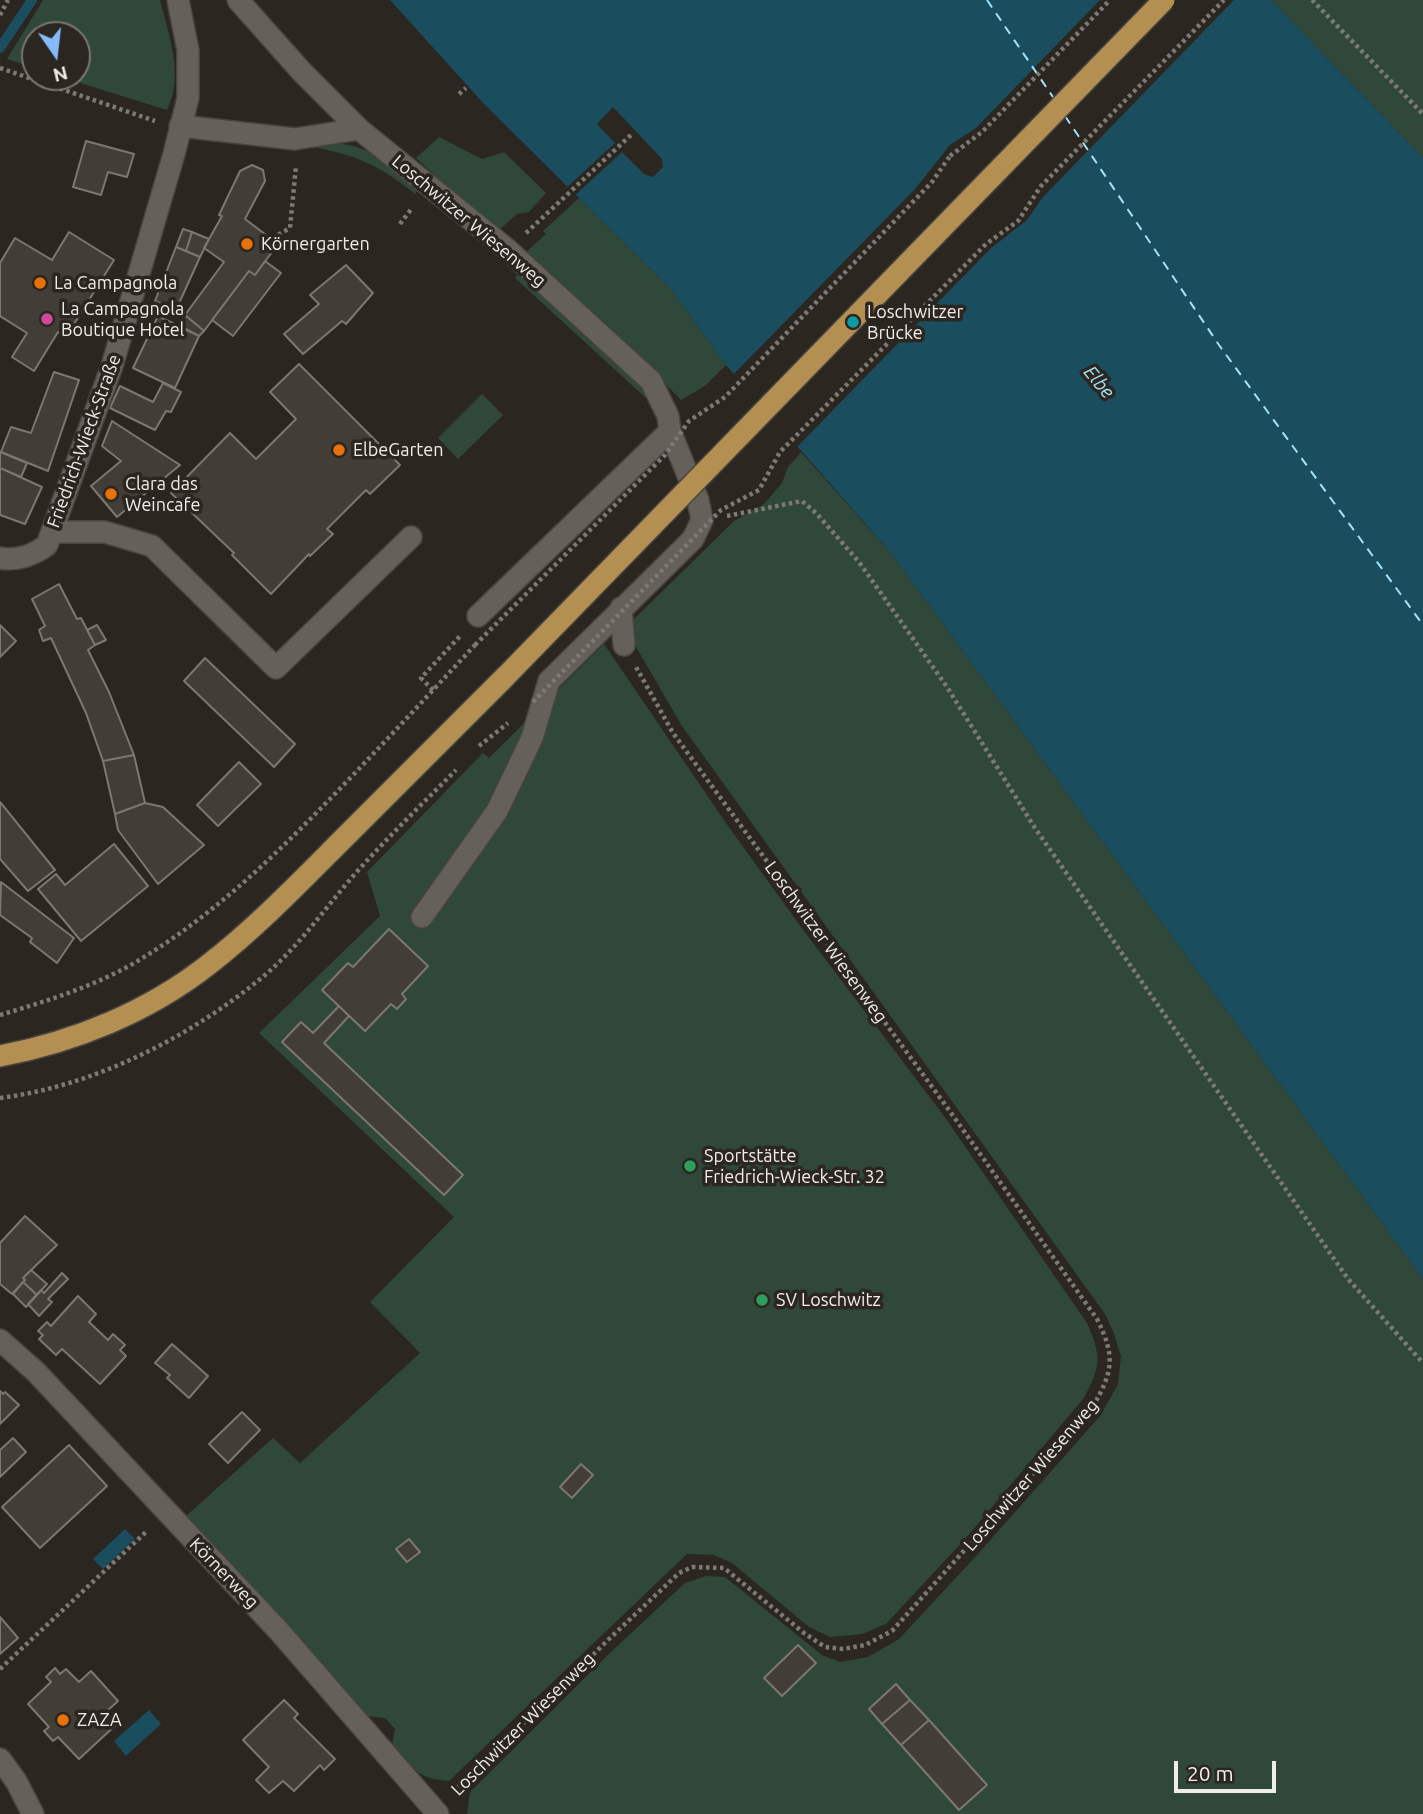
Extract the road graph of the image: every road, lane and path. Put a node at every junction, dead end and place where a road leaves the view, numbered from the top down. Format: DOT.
graph roads {
  1 [pos="8,0"];
  2 [pos="178,0"];
  3 [pos="238,0"];
  4 [pos="1111,0"];
  5 [pos="1164,0"];
  6 [pos="1224,0"];
  7 [pos="1312,0"];
  8 [pos="0,15"];
  9 [pos="0,68"];
  10 [pos="466,88"];
  11 [pos="459,94"];
  12 [pos="1423,114"];
  13 [pos="180,127"];
  14 [pos="359,129"];
  15 [pos="632,134"];
  16 [pos="296,162"];
  17 [pos="410,210"];
  18 [pos="400,224"];
  19 [pos="272,238"];
  20 [pos="508,250"];
  21 [pos="670,431"];
  22 [pos="702,520"];
  23 [pos="52,532"];
  24 [pos="411,537"];
  25 [pos="0,558"];
  26 [pos="621,608"];
  27 [pos="478,616"];
  28 [pos="624,645"];
  29 [pos="433,690"];
  30 [pos="533,702"];
  31 [pos="422,917"];
  32 [pos="0,1015"];
  33 [pos="0,1056"];
  34 [pos="0,1340"];
  35 [pos="1423,1363"];
  36 [pos="167,1512"];
  37 [pos="0,1669"];
  38 [pos="0,1759"];
  39 [pos="437,1812"];
  40 [pos="33,1814"];
  1 -- 8 [label="path"];
  2 -- 13 [label="street, Friedrich-Wieck-Straße"];
  3 -- 14 [label="street, Loschwitzer Wiesenweg"];
  4 -- 29 [label="path, bridge"];
  5 -- 33 [label="main road, bridge"];
  6 -- 30 [label="path, bridge"];
  7 -- 12 [label="path"];
  9 -- 13 [label="path"];
  10 -- 11 [label="path"];
  13 -- 14 [label="street"];
  13 -- 23 [label="street, Friedrich-Wieck-Straße"];
  14 -- 20 [label="street, Loschwitzer Wiesenweg"];
  15 -- 20 [label="path"];
  16 -- 19 [label="path"];
  17 -- 18 [label="path"];
  20 -- 21 [label="street, Loschwitzer Wiesenweg"];
  21 -- 22 [label="street, Loschwitzer Wiesenweg"];
  21 -- 27 [label="street"];
  22 -- 26 [label="street"];
  22 -- 35 [label="path"];
  23 -- 24 [label="street"];
  23 -- 25 [label="street, Friedrich-Wieck-Straße"];
  26 -- 28 [label="street"];
  26 -- 31 [label="street"];
  27 -- 29 [label="path"];
  28 -- 39 [label="path, Loschwitzer Wiesenweg"];
  29 -- 32 [label="path"];
  34 -- 36 [label="street, Körnerweg"];
  36 -- 37 [label="path"];
  36 -- 39 [label="street, Körnerweg"];
  38 -- 40 [label="street"];
}
